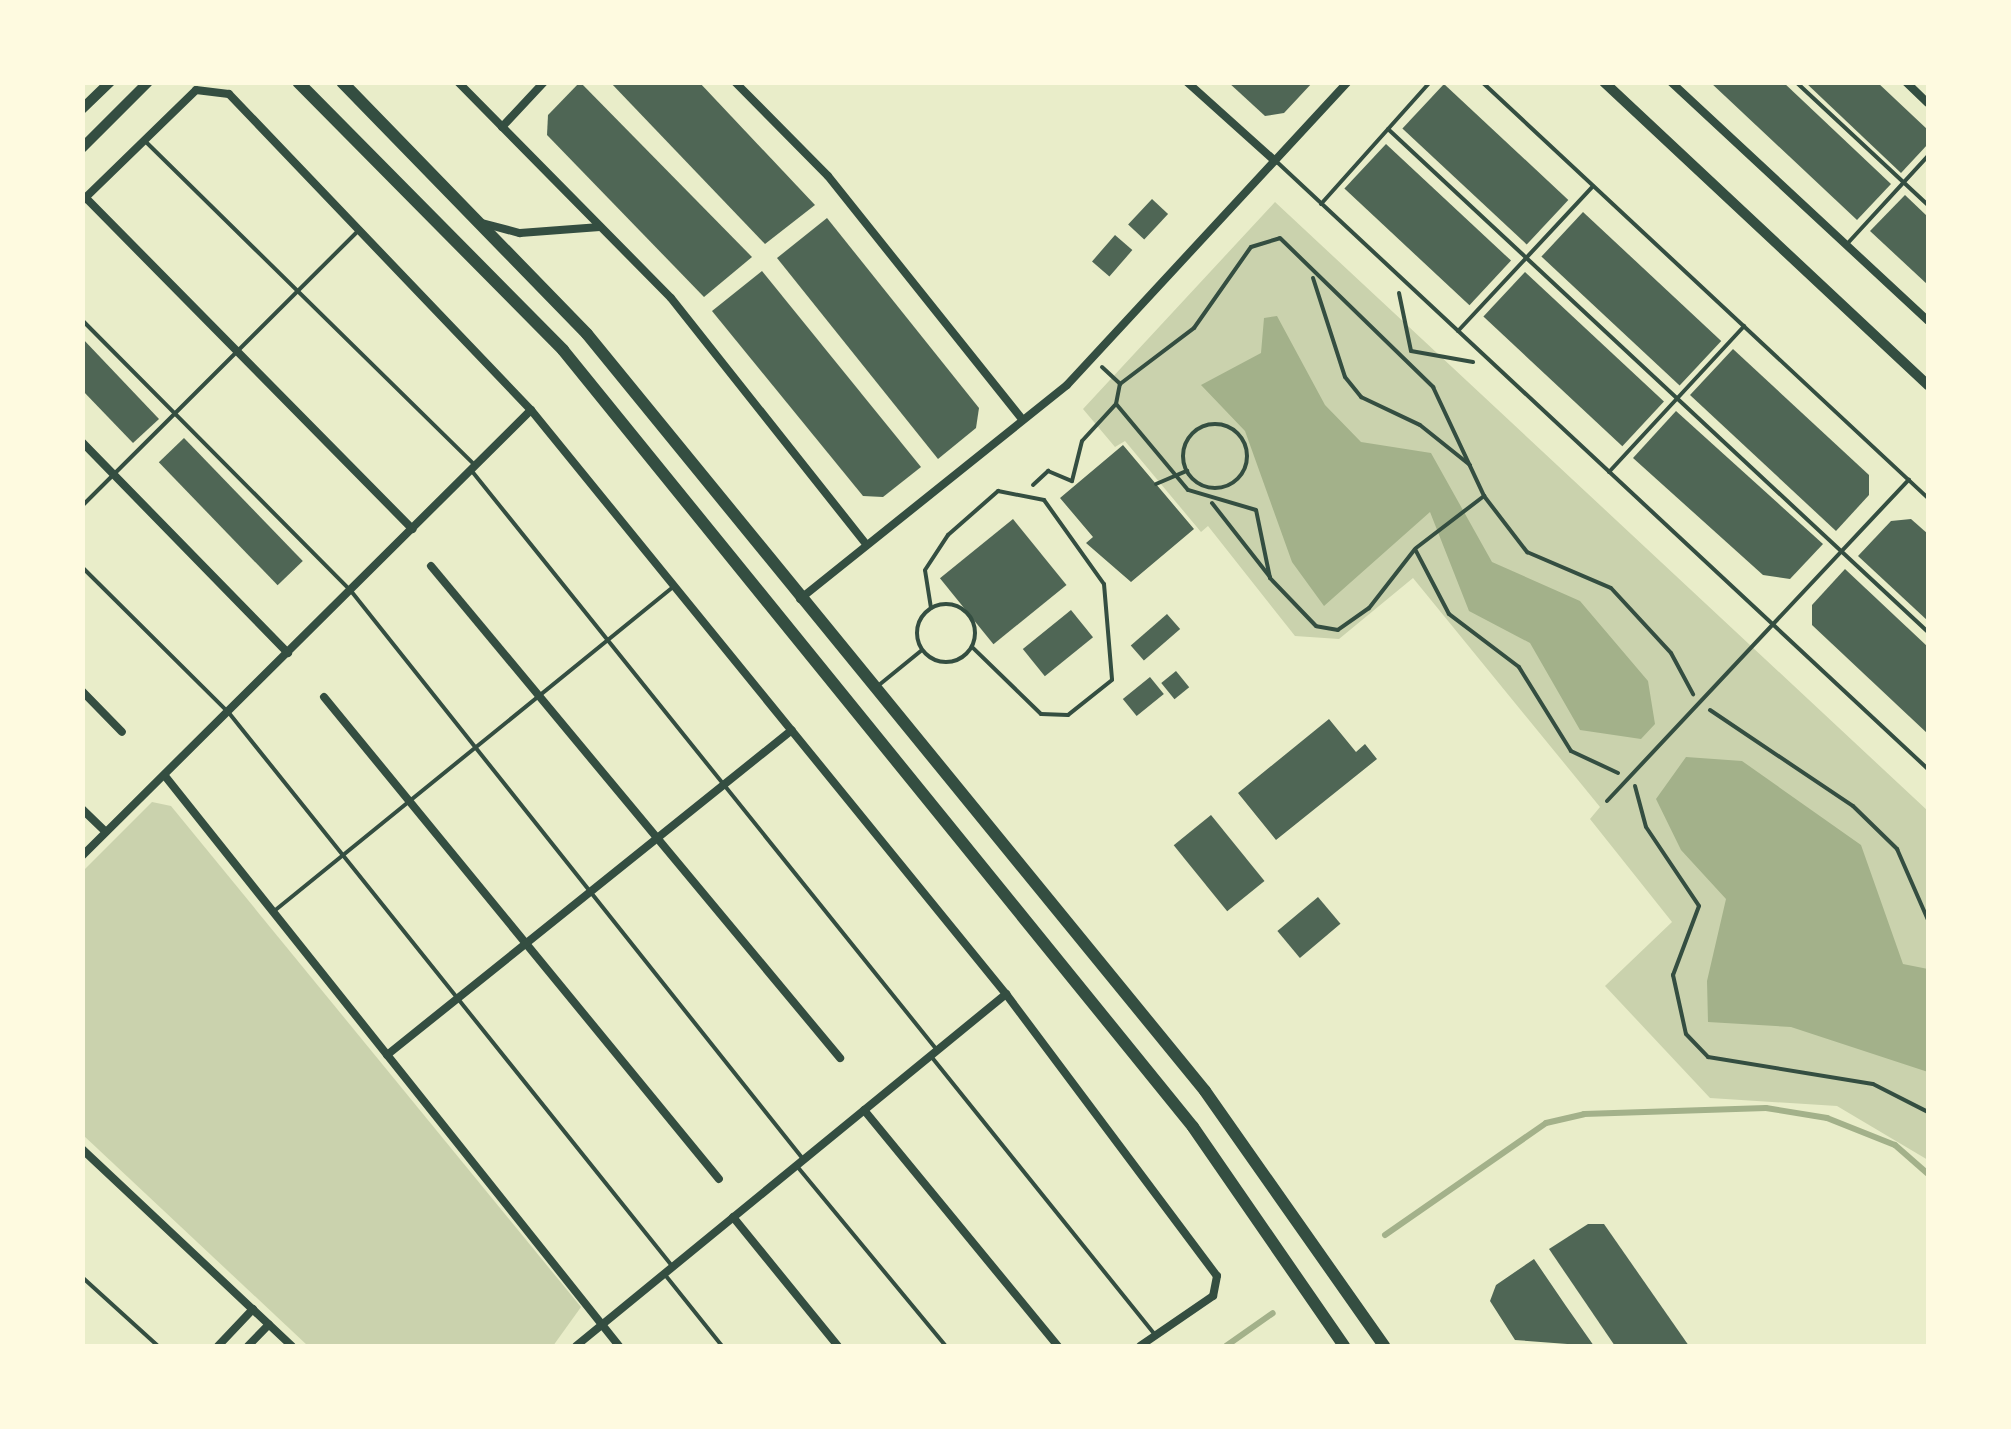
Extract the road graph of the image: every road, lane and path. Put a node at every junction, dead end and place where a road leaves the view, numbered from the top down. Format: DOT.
graph roads {
  1 [pos="110,82"];
  2 [pos="148,82"];
  3 [pos="458,82"];
  4 [pos="544,82"];
  5 [pos="736,82"];
  6 [pos="1187,82"];
  7 [pos="1430,82"];
  8 [pos="1482,82"];
  9 [pos="1604,82"];
  10 [pos="1671,82"];
  11 [pos="1796,82"];
  12 [pos="1906,82"];
  13 [pos="1344,84"];
  14 [pos="346,85"];
  15 [pos="299,86"];
  16 [pos="1928,103"];
  17 [pos="82,109"];
  18 [pos="502,126"];
  19 [pos="1388,129"];
  20 [pos="145,141"];
  21 [pos="82,148"];
  22 [pos="1928,156"];
  23 [pos="1275,161"];
  24 [pos="1904,182"];
  25 [pos="1594,186"];
  26 [pos="84,200"];
  27 [pos="1321,204"];
  28 [pos="1928,205"];
  29 [pos="478,222"];
  30 [pos="600,227"];
  31 [pos="358,230"];
  32 [pos="1846,245"];
  33 [pos="1526,258"];
  34 [pos="1313,278"];
  35 [pos="1400,278"];
  36 [pos="300,291"];
  37 [pos="82,320"];
  38 [pos="1928,321"];
  39 [pos="1744,326"];
  40 [pos="1458,331"];
  41 [pos="1411,351"];
  42 [pos="238,353"];
  43 [pos="1092,358"];
  44 [pos="1403,359"];
  45 [pos="1488,360"];
  46 [pos="1120,384"];
  47 [pos="1928,384"];
  48 [pos="1678,398"];
  49 [pos="1116,404"];
  50 [pos="531,410"];
  51 [pos="176,414"];
  52 [pos="1022,420"];
  53 [pos="82,442"];
  54 [pos="1470,465"];
  55 [pos="474,468"];
  56 [pos="1186,471"];
  57 [pos="1609,472"];
  58 [pos="114,475"];
  59 [pos="1176,476"];
  60 [pos="1909,480"];
  61 [pos="1156,484"];
  62 [pos="1027,491"];
  63 [pos="1484,496"];
  64 [pos="1928,498"];
  65 [pos="1212,503"];
  66 [pos="82,506"];
  67 [pos="412,530"];
  68 [pos="867,545"];
  69 [pos="1415,548"];
  70 [pos="1842,551"];
  71 [pos="432,566"];
  72 [pos="82,567"];
  73 [pos="1270,578"];
  74 [pos="677,584"];
  75 [pos="351,590"];
  76 [pos="800,598"];
  77 [pos="931,608"];
  78 [pos="1774,625"];
  79 [pos="1928,632"];
  80 [pos="608,640"];
  81 [pos="972,647"];
  82 [pos="922,650"];
  83 [pos="288,653"];
  84 [pos="876,688"];
  85 [pos="82,691"];
  86 [pos="540,695"];
  87 [pos="324,697"];
  88 [pos="1699,705"];
  89 [pos="229,713"];
  90 [pos="792,730"];
  91 [pos="122,732"];
  92 [pos="476,748"];
  93 [pos="1928,769"];
  94 [pos="165,776"];
  95 [pos="1632,776"];
  96 [pos="724,785"];
  97 [pos="1607,801"];
  98 [pos="409,802"];
  99 [pos="82,808"];
  100 [pos="106,832"];
  101 [pos="657,838"];
  102 [pos="82,856"];
  103 [pos="343,856"];
  104 [pos="590,892"];
  105 [pos="273,912"];
  106 [pos="1928,920"];
  107 [pos="525,944"];
  108 [pos="1006,994"];
  109 [pos="458,998"];
  110 [pos="934,1053"];
  111 [pos="387,1055"];
  112 [pos="840,1058"];
  113 [pos="864,1110"];
  114 [pos="1928,1112"];
  115 [pos="82,1149"];
  116 [pos="800,1162"];
  117 [pos="719,1179"];
  118 [pos="733,1216"];
  119 [pos="672,1266"];
  120 [pos="664,1273"];
  121 [pos="82,1276"];
  122 [pos="253,1309"];
  123 [pos="269,1324"];
  124 [pos="601,1324"];
  125 [pos="1156,1336"];
  126 [pos="158,1346"];
  127 [pos="218,1346"];
  128 [pos="248,1346"];
  129 [pos="292,1346"];
  130 [pos="576,1346"];
  131 [pos="620,1346"];
  132 [pos="722,1346"];
  133 [pos="838,1346"];
  134 [pos="946,1346"];
  135 [pos="1058,1346"];
  136 [pos="1140,1346"];
  137 [pos="1344,1346"];
  138 [pos="1384,1346"];
  1 -- 17 [label="street"];
  2 -- 21 [label="street"];
  3 -- 18 [label="street"];
  4 -- 18 [label="street"];
  5 -- 52 [label="street"];
  6 -- 23 [label="street"];
  7 -- 19 [label="lane"];
  8 -- 25 [label="lane"];
  9 -- 47 [label="street"];
  10 -- 32 [label="street"];
  11 -- 24 [label="lane"];
  12 -- 16 [label="street"];
  13 -- 23 [label="street"];
  14 -- 29 [label="main road"];
  15 -- 137 [label="main road"];
  18 -- 30 [label="street"];
  19 -- 27 [label="lane"];
  19 -- 33 [label="lane"];
  20 -- 26 [label="street"];
  20 -- 31 [label="street"];
  20 -- 36 [label="lane"];
  22 -- 24 [label="lane"];
  23 -- 27 [label="lane"];
  23 -- 43 [label="street"];
  24 -- 28 [label="lane"];
  24 -- 32 [label="lane"];
  25 -- 33 [label="lane"];
  25 -- 39 [label="lane"];
  26 -- 42 [label="street"];
  27 -- 35 [label="lane"];
  29 -- 30 [label="street"];
  29 -- 76 [label="main road"];
  30 -- 68 [label="street"];
  31 -- 36 [label="lane"];
  31 -- 50 [label="street"];
  32 -- 38 [label="street"];
  33 -- 40 [label="lane"];
  33 -- 48 [label="lane"];
  34 -- 44 [label="path"];
  34 -- 46 [label="path"];
  34 -- 54 [label="path"];
  35 -- 40 [label="lane"];
  35 -- 41 [label="path"];
  36 -- 42 [label="lane"];
  36 -- 55 [label="lane"];
  37 -- 51 [label="lane"];
  39 -- 48 [label="lane"];
  39 -- 60 [label="lane"];
  40 -- 45 [label="lane"];
  41 -- 44 [label="path"];
  41 -- 45 [label="path"];
  42 -- 51 [label="lane"];
  42 -- 67 [label="street"];
  43 -- 46 [label="path"];
  43 -- 52 [label="street"];
  44 -- 54 [label="path"];
  45 -- 57 [label="lane"];
  46 -- 49 [label="path"];
  48 -- 57 [label="lane"];
  48 -- 70 [label="lane"];
  49 -- 59 [label="path"];
  49 -- 62 [label="path"];
  50 -- 55 [label="street"];
  50 -- 74 [label="street"];
  51 -- 58 [label="lane"];
  51 -- 75 [label="lane"];
  52 -- 68 [label="street"];
  53 -- 58 [label="street"];
  54 -- 63 [label="path"];
  55 -- 67 [label="street"];
  55 -- 80 [label="lane"];
  56 -- 56 [label="path"];
  56 -- 59 [label="path"];
  57 -- 78 [label="lane"];
  58 -- 66 [label="lane"];
  58 -- 83 [label="street"];
  59 -- 61 [label="path"];
  59 -- 65 [label="path"];
  60 -- 64 [label="lane"];
  60 -- 70 [label="lane"];
  62 -- 77 [label="lane"];
  62 -- 81 [label="lane"];
  63 -- 69 [label="path"];
  63 -- 88 [label="path"];
  65 -- 73 [label="path"];
  65 -- 73 [label="path"];
  67 -- 75 [label="street"];
  68 -- 76 [label="street"];
  69 -- 73 [label="path"];
  69 -- 95 [label="path"];
  70 -- 78 [label="lane"];
  70 -- 79 [label="lane"];
  71 -- 86 [label="street"];
  72 -- 89 [label="lane"];
  74 -- 80 [label="lane"];
  74 -- 90 [label="street"];
  75 -- 83 [label="street"];
  75 -- 92 [label="lane"];
  76 -- 84 [label="main road"];
  77 -- 81 [label="lane"];
  77 -- 82 [label="lane"];
  78 -- 88 [label="lane"];
  78 -- 93 [label="lane"];
  80 -- 86 [label="lane"];
  80 -- 96 [label="lane"];
  81 -- 82 [label="lane"];
  82 -- 84 [label="lane"];
  83 -- 89 [label="street"];
  84 -- 138 [label="main road"];
  85 -- 91 [label="street"];
  86 -- 92 [label="lane"];
  86 -- 101 [label="street"];
  87 -- 98 [label="street"];
  88 -- 95 [label="lane"];
  88 -- 106 [label="path"];
  89 -- 94 [label="street"];
  89 -- 103 [label="lane"];
  90 -- 96 [label="street"];
  90 -- 108 [label="street"];
  92 -- 98 [label="lane"];
  92 -- 104 [label="lane"];
  94 -- 100 [label="street"];
  94 -- 105 [label="street"];
  95 -- 97 [label="lane"];
  95 -- 114 [label="path"];
  96 -- 101 [label="street"];
  96 -- 110 [label="lane"];
  98 -- 103 [label="lane"];
  98 -- 107 [label="street"];
  99 -- 100 [label="street"];
  100 -- 102 [label="street"];
  101 -- 104 [label="street"];
  101 -- 112 [label="street"];
  103 -- 105 [label="lane"];
  103 -- 109 [label="lane"];
  104 -- 107 [label="street"];
  104 -- 116 [label="lane"];
  105 -- 111 [label="street"];
  107 -- 109 [label="street"];
  107 -- 117 [label="street"];
  108 -- 110 [label="street"];
  108 -- 125 [label="street"];
  109 -- 111 [label="street"];
  109 -- 119 [label="lane"];
  110 -- 113 [label="street"];
  110 -- 125 [label="lane"];
  111 -- 124 [label="street"];
  113 -- 116 [label="street"];
  113 -- 135 [label="street"];
  115 -- 122 [label="street"];
  116 -- 118 [label="street"];
  116 -- 134 [label="lane"];
  118 -- 119 [label="street"];
  118 -- 133 [label="street"];
  119 -- 120 [label="street"];
  120 -- 124 [label="street"];
  120 -- 132 [label="lane"];
  121 -- 126 [label="lane"];
  122 -- 123 [label="street"];
  122 -- 127 [label="street"];
  123 -- 128 [label="street"];
  123 -- 129 [label="street"];
  124 -- 130 [label="street"];
  124 -- 131 [label="street"];
  125 -- 136 [label="street"];
}
